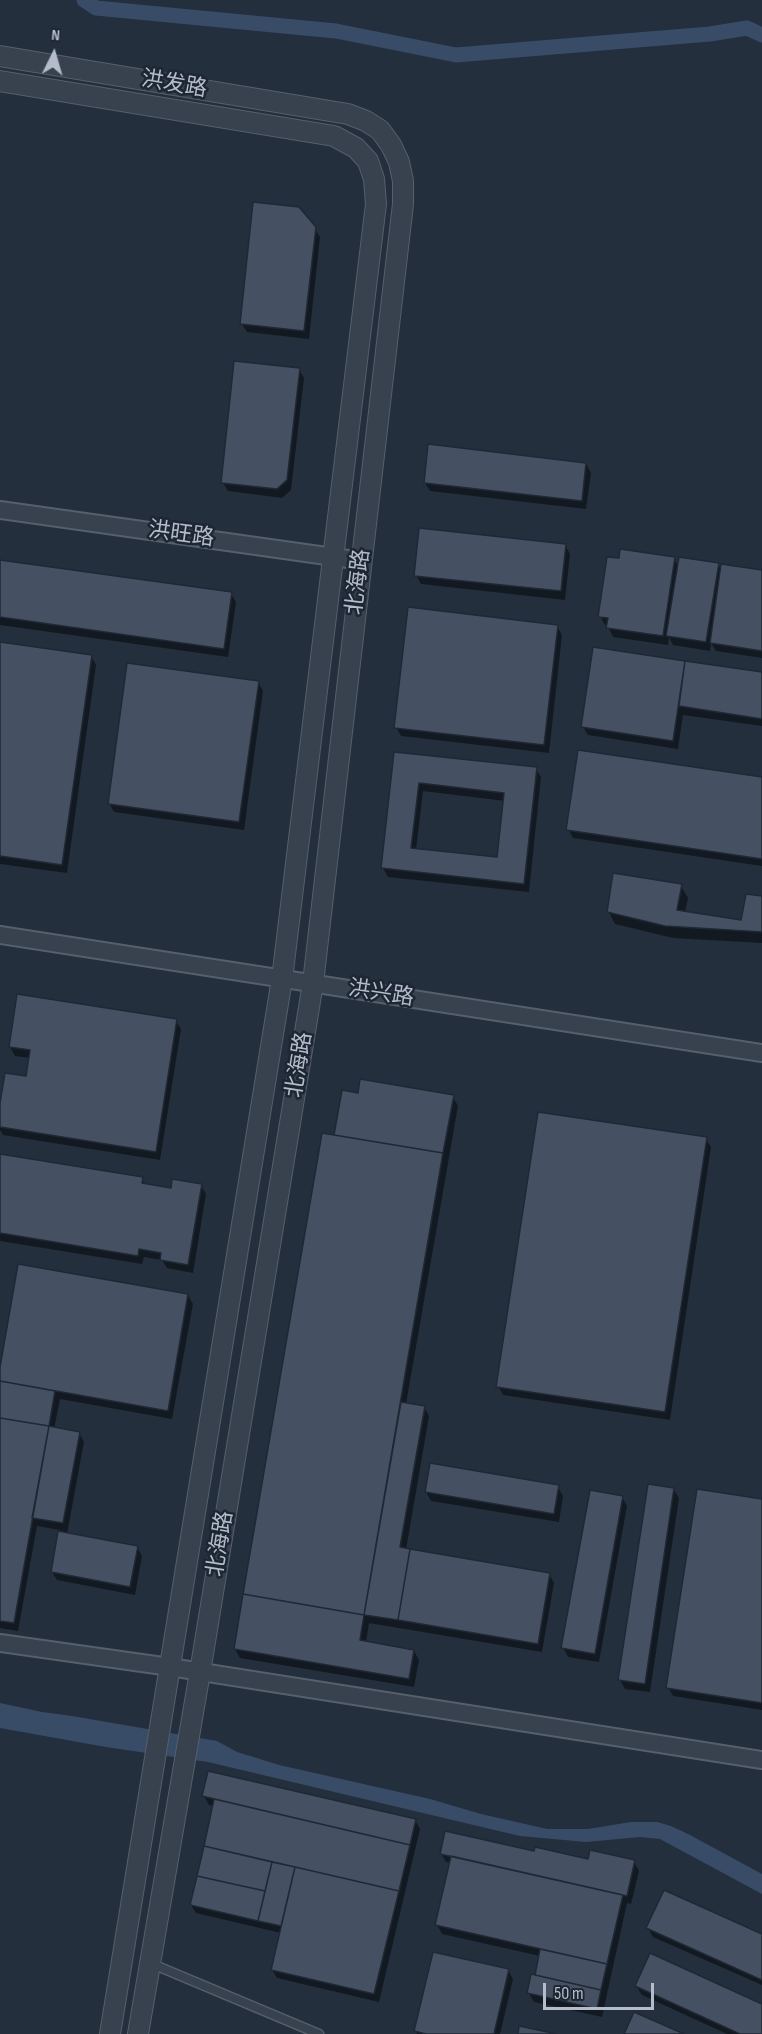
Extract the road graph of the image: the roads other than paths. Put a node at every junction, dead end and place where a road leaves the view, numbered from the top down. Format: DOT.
graph roads {
  1 [pos="0,56"];
  2 [pos="0,81"];
  3 [pos="348,114"];
  4 [pos="334,136"];
  5 [pos="0,510"];
  6 [pos="333,556"];
  7 [pos="362,561"];
  8 [pos="0,935"];
  9 [pos="282,979"];
  10 [pos="313,983"];
  11 [pos="762,1053"];
  12 [pos="0,1643"];
  13 [pos="170,1667"];
  14 [pos="200,1672"];
  15 [pos="762,1760"];
  16 [pos="150,1963"];
  17 [pos="110,2034"];
  18 [pos="138,2034"];
  19 [pos="319,2034"];
  1 -- 3 [label="street, 洪发路"];
  2 -- 4 [label="street, 洪发路"];
  3 -- 7 [label="street, 北海路"];
  4 -- 6 [label="street, 北海路"];
  5 -- 6 [label="street, 洪旺路"];
  6 -- 7 [label="street, 洪旺路"];
  6 -- 9 [label="street, 北海路"];
  7 -- 10 [label="street, 北海路"];
  8 -- 9 [label="street, 洪兴路"];
  9 -- 10 [label="street, 洪兴路"];
  9 -- 13 [label="street, 北海路"];
  10 -- 11 [label="street, 洪兴路"];
  10 -- 14 [label="street, 北海路"];
  12 -- 13 [label="street"];
  13 -- 14 [label="street"];
  13 -- 17 [label="street, 北海路"];
  14 -- 15 [label="street"];
  14 -- 16 [label="street, 北海路"];
  16 -- 18 [label="street, 北海路"];
  16 -- 19 [label="lane"];
}
